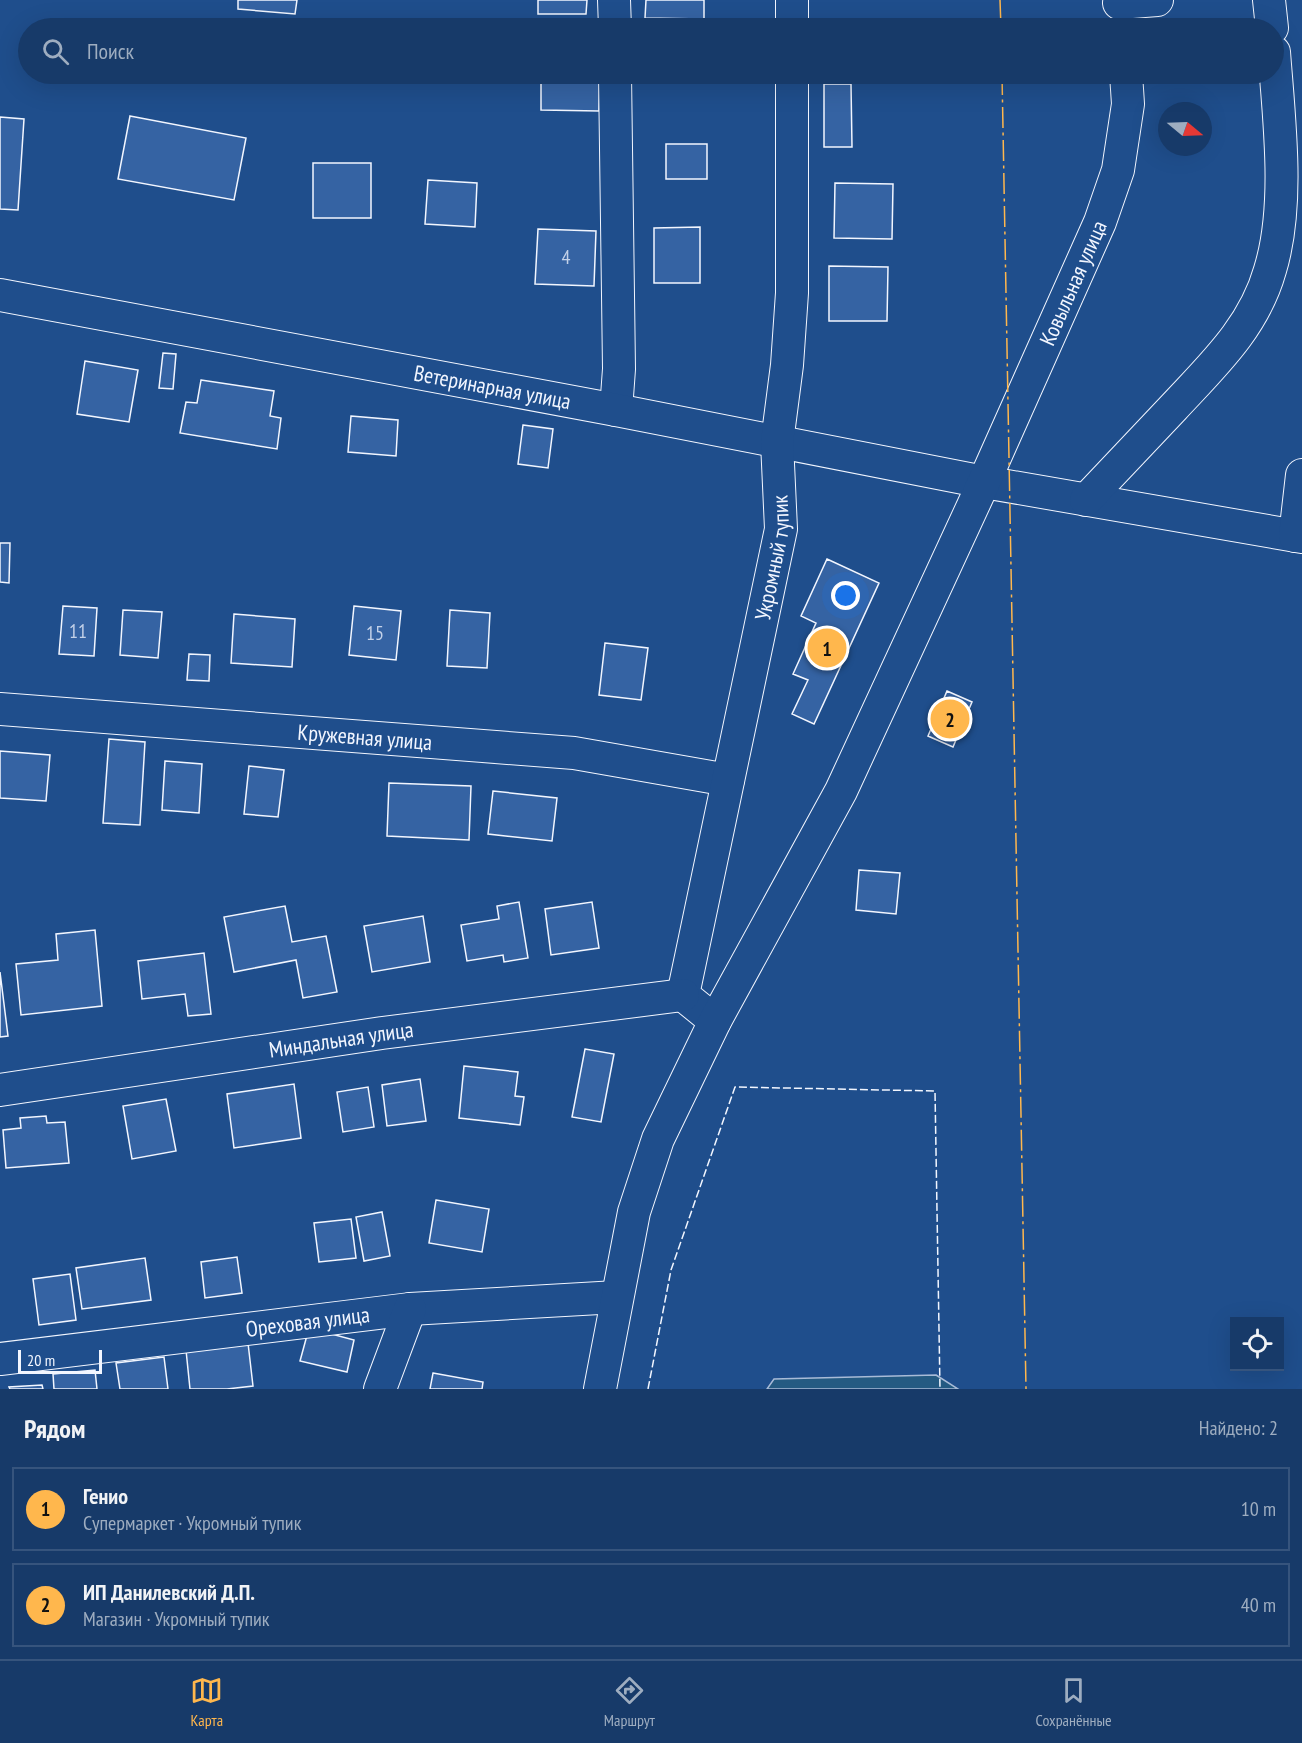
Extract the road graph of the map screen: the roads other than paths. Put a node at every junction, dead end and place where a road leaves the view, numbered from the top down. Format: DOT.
graph roads {
  1 [pos="614,0"];
  2 [pos="792,0"];
  3 [pos="1157,0"];
  4 [pos="1269,0"];
  5 [pos="1120,10"];
  6 [pos="615,18"];
  7 [pos="792,18"];
  8 [pos="1271,18"];
  9 [pos="615,84"];
  10 [pos="792,84"];
  11 [pos="1126,84"];
  12 [pos="1276,84"];
  13 [pos="0,295"];
  14 [pos="616,410"];
  15 [pos="777,442"];
  16 [pos="1302,475"];
  17 [pos="984,482"];
  18 [pos="1086,500"];
  19 [pos="1298,536"];
  20 [pos="0,709"];
  21 [pos="728,780"];
  22 [pos="683,995"];
  23 [pos="715,1021"];
  24 [pos="0,1090"];
  25 [pos="617,1297"];
  26 [pos="410,1309"];
  27 [pos="0,1359"];
  28 [pos="380,1389"];
  29 [pos="600,1389"];
  1 -- 6 [label="street"];
  2 -- 7 [label="street"];
  3 -- 5 [label="street"];
  4 -- 8 [label="street"];
  9 -- 14 [label="street"];
  10 -- 15 [label="street, Укромный тупик"];
  11 -- 17 [label="street, Ковыльная улица"];
  12 -- 18 [label="street"];
  13 -- 14 [label="street, Ветеринарная улица"];
  14 -- 15 [label="street, Ветеринарная улица"];
  15 -- 17 [label="street, Ветеринарная улица"];
  15 -- 21 [label="street, Укромный тупик"];
  16 -- 19 [label="street"];
  17 -- 18 [label="street, Ветеринарная улица"];
  17 -- 23 [label="street, Ковыльная улица"];
  18 -- 19 [label="street, Ветеринарная улица"];
  20 -- 21 [label="street, Кружевная улица"];
  21 -- 22 [label="street, Укромный тупик"];
  22 -- 23 [label="street"];
  22 -- 24 [label="street, Миндальная улица"];
  23 -- 25 [label="street, Ковыльная улица"];
  25 -- 26 [label="street, Ореховая улица"];
  25 -- 29 [label="street, Ковыльная улица"];
  26 -- 27 [label="street, Ореховая улица"];
  26 -- 28 [label="street"];
}
